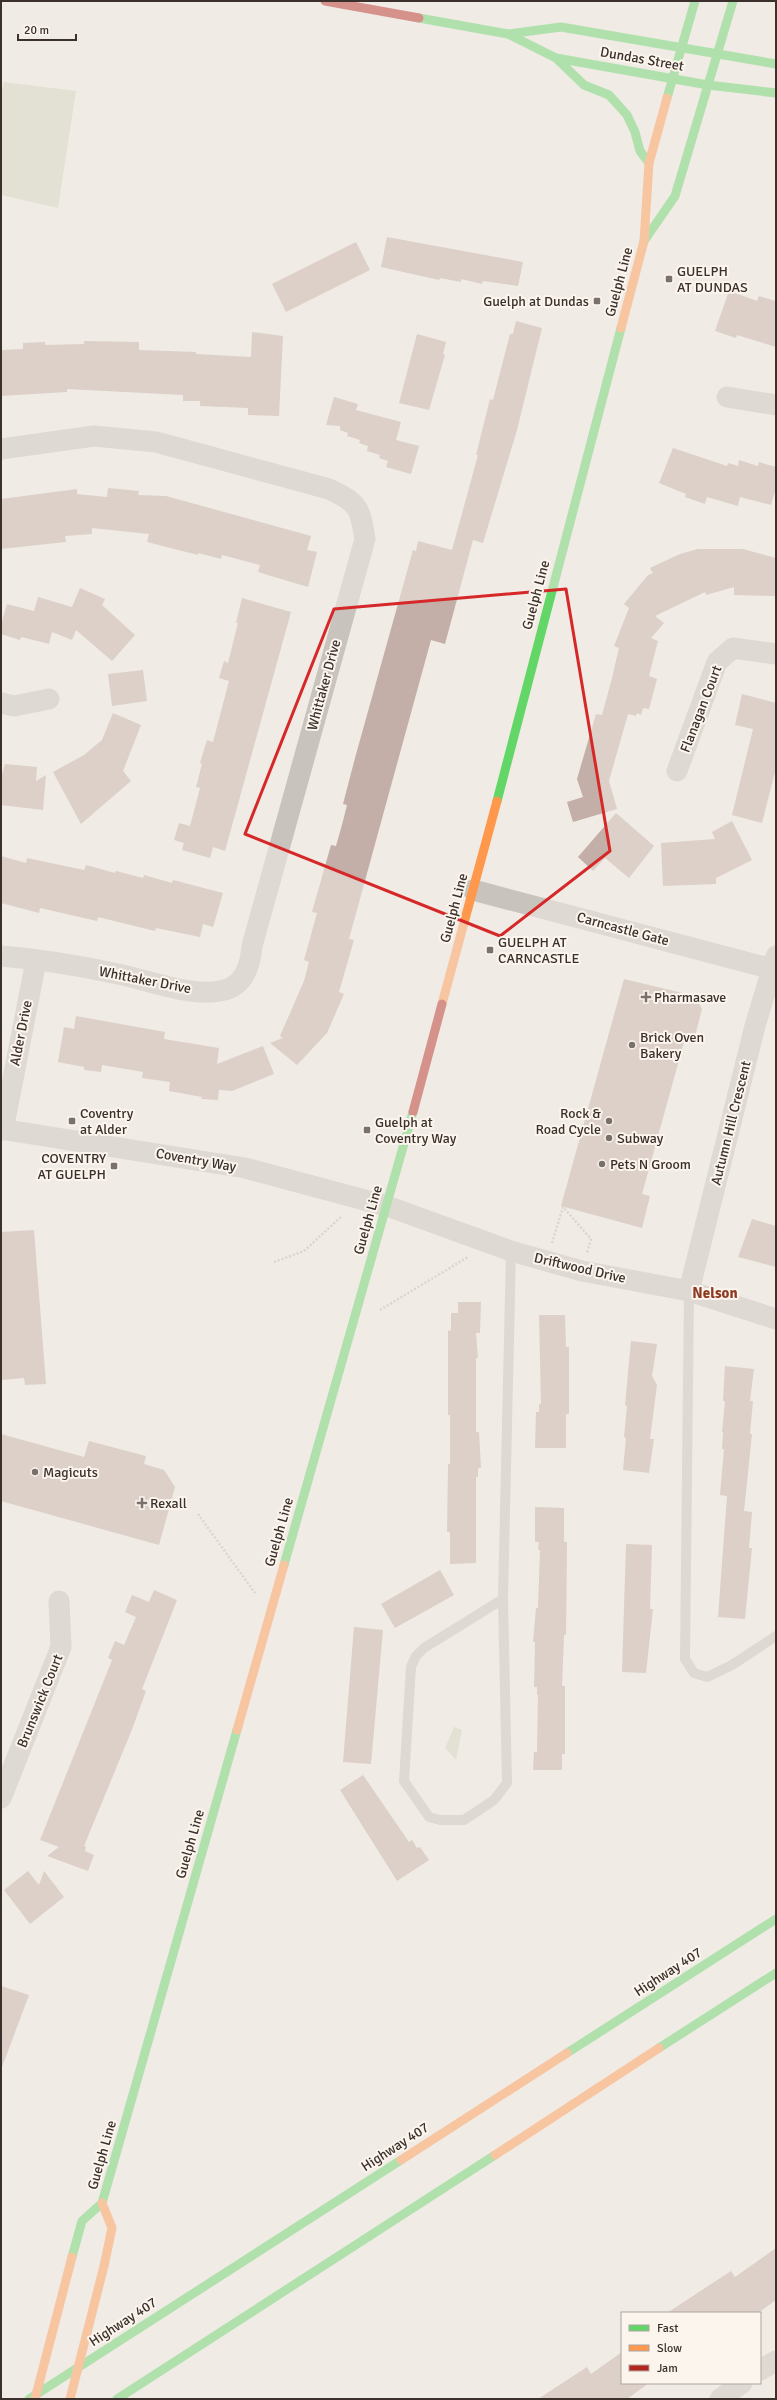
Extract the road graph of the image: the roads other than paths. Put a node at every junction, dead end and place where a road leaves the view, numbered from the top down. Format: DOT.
graph roads {
  1 [pos="325,1"];
  2 [pos="695,1"];
  3 [pos="733,1"];
  4 [pos="508,34"];
  5 [pos="682,47"];
  6 [pos="718,54"];
  7 [pos="556,58"];
  8 [pos="776,64"];
  9 [pos="672,78"];
  10 [pos="708,85"];
  11 [pos="776,93"];
  12 [pos="649,163"];
  13 [pos="644,241"];
  14 [pos="727,397"];
  15 [pos="776,405"];
  16 [pos="1,449"];
  17 [pos="776,654"];
  18 [pos="49,699"];
  19 [pos="1,703"];
  20 [pos="677,771"];
  21 [pos="473,890"];
  22 [pos="1,956"];
  23 [pos="36,961"];
  24 [pos="774,962"];
  25 [pos="2,1130"];
  26 [pos="387,1206"];
  27 [pos="512,1251"];
  28 [pos="689,1291"];
  29 [pos="776,1319"];
  30 [pos="503,1598"];
  31 [pos="59,1601"];
  32 [pos="776,1636"];
  33 [pos="1,1798"];
  34 [pos="776,1919"];
  35 [pos="776,1973"];
  36 [pos="102,2203"];
  37 [pos="776,2361"];
  38 [pos="761,2369"];
  39 [pos="741,2384"];
  40 [pos="29,2399"];
  41 [pos="35,2399"];
  42 [pos="70,2399"];
  43 [pos="117,2399"];
  44 [pos="720,2399"];
  1 -- 4 [label="main road, Dundas Street"];
  2 -- 5 [label="main road, Guelph Line"];
  3 -- 6 [label="main road, Guelph Line"];
  4 -- 5 [label="main road, Dundas Street"];
  4 -- 7 [label="main road, Dundas Street"];
  5 -- 6 [label="main road, Dundas Street"];
  5 -- 9 [label="main road, Guelph Line"];
  6 -- 8 [label="main road, Dundas Street"];
  6 -- 10 [label="main road, Guelph Line"];
  7 -- 9 [label="main road, Dundas Street"];
  7 -- 12 [label="main road"];
  9 -- 10 [label="main road, Dundas Street"];
  9 -- 12 [label="main road, Guelph Line"];
  10 -- 11 [label="main road, Dundas Street"];
  10 -- 13 [label="main road, Guelph Line"];
  12 -- 13 [label="main road, Guelph Line"];
  13 -- 21 [label="main road, Guelph Line"];
  14 -- 15 [label="street"];
  16 -- 23 [label="street, Whittaker Drive"];
  17 -- 20 [label="street, Flanagan Court"];
  18 -- 19 [label="street"];
  21 -- 24 [label="street, Carncastle Gate"];
  21 -- 26 [label="main road, Guelph Line"];
  22 -- 23 [label="street, Whittaker Drive"];
  23 -- 25 [label="street, Alder Drive"];
  24 -- 28 [label="street, Autumn Hill Crescent"];
  25 -- 26 [label="street, Coventry Way"];
  26 -- 27 [label="street, Driftwood Drive"];
  26 -- 36 [label="main road, Guelph Line"];
  27 -- 28 [label="street, Driftwood Drive"];
  27 -- 30 [label="lane"];
  28 -- 29 [label="street, Driftwood Drive"];
  28 -- 32 [label="lane"];
  30 -- 30 [label="lane"];
  31 -- 33 [label="street, Brunswick Court"];
  34 -- 40 [label="main road, Highway 407"];
  35 -- 43 [label="main road"];
  36 -- 41 [label="main road, Guelph Line, bridge"];
  36 -- 42 [label="main road, Guelph Line, bridge"];
  37 -- 38 [label="street"];
  39 -- 44 [label="street"];
}
